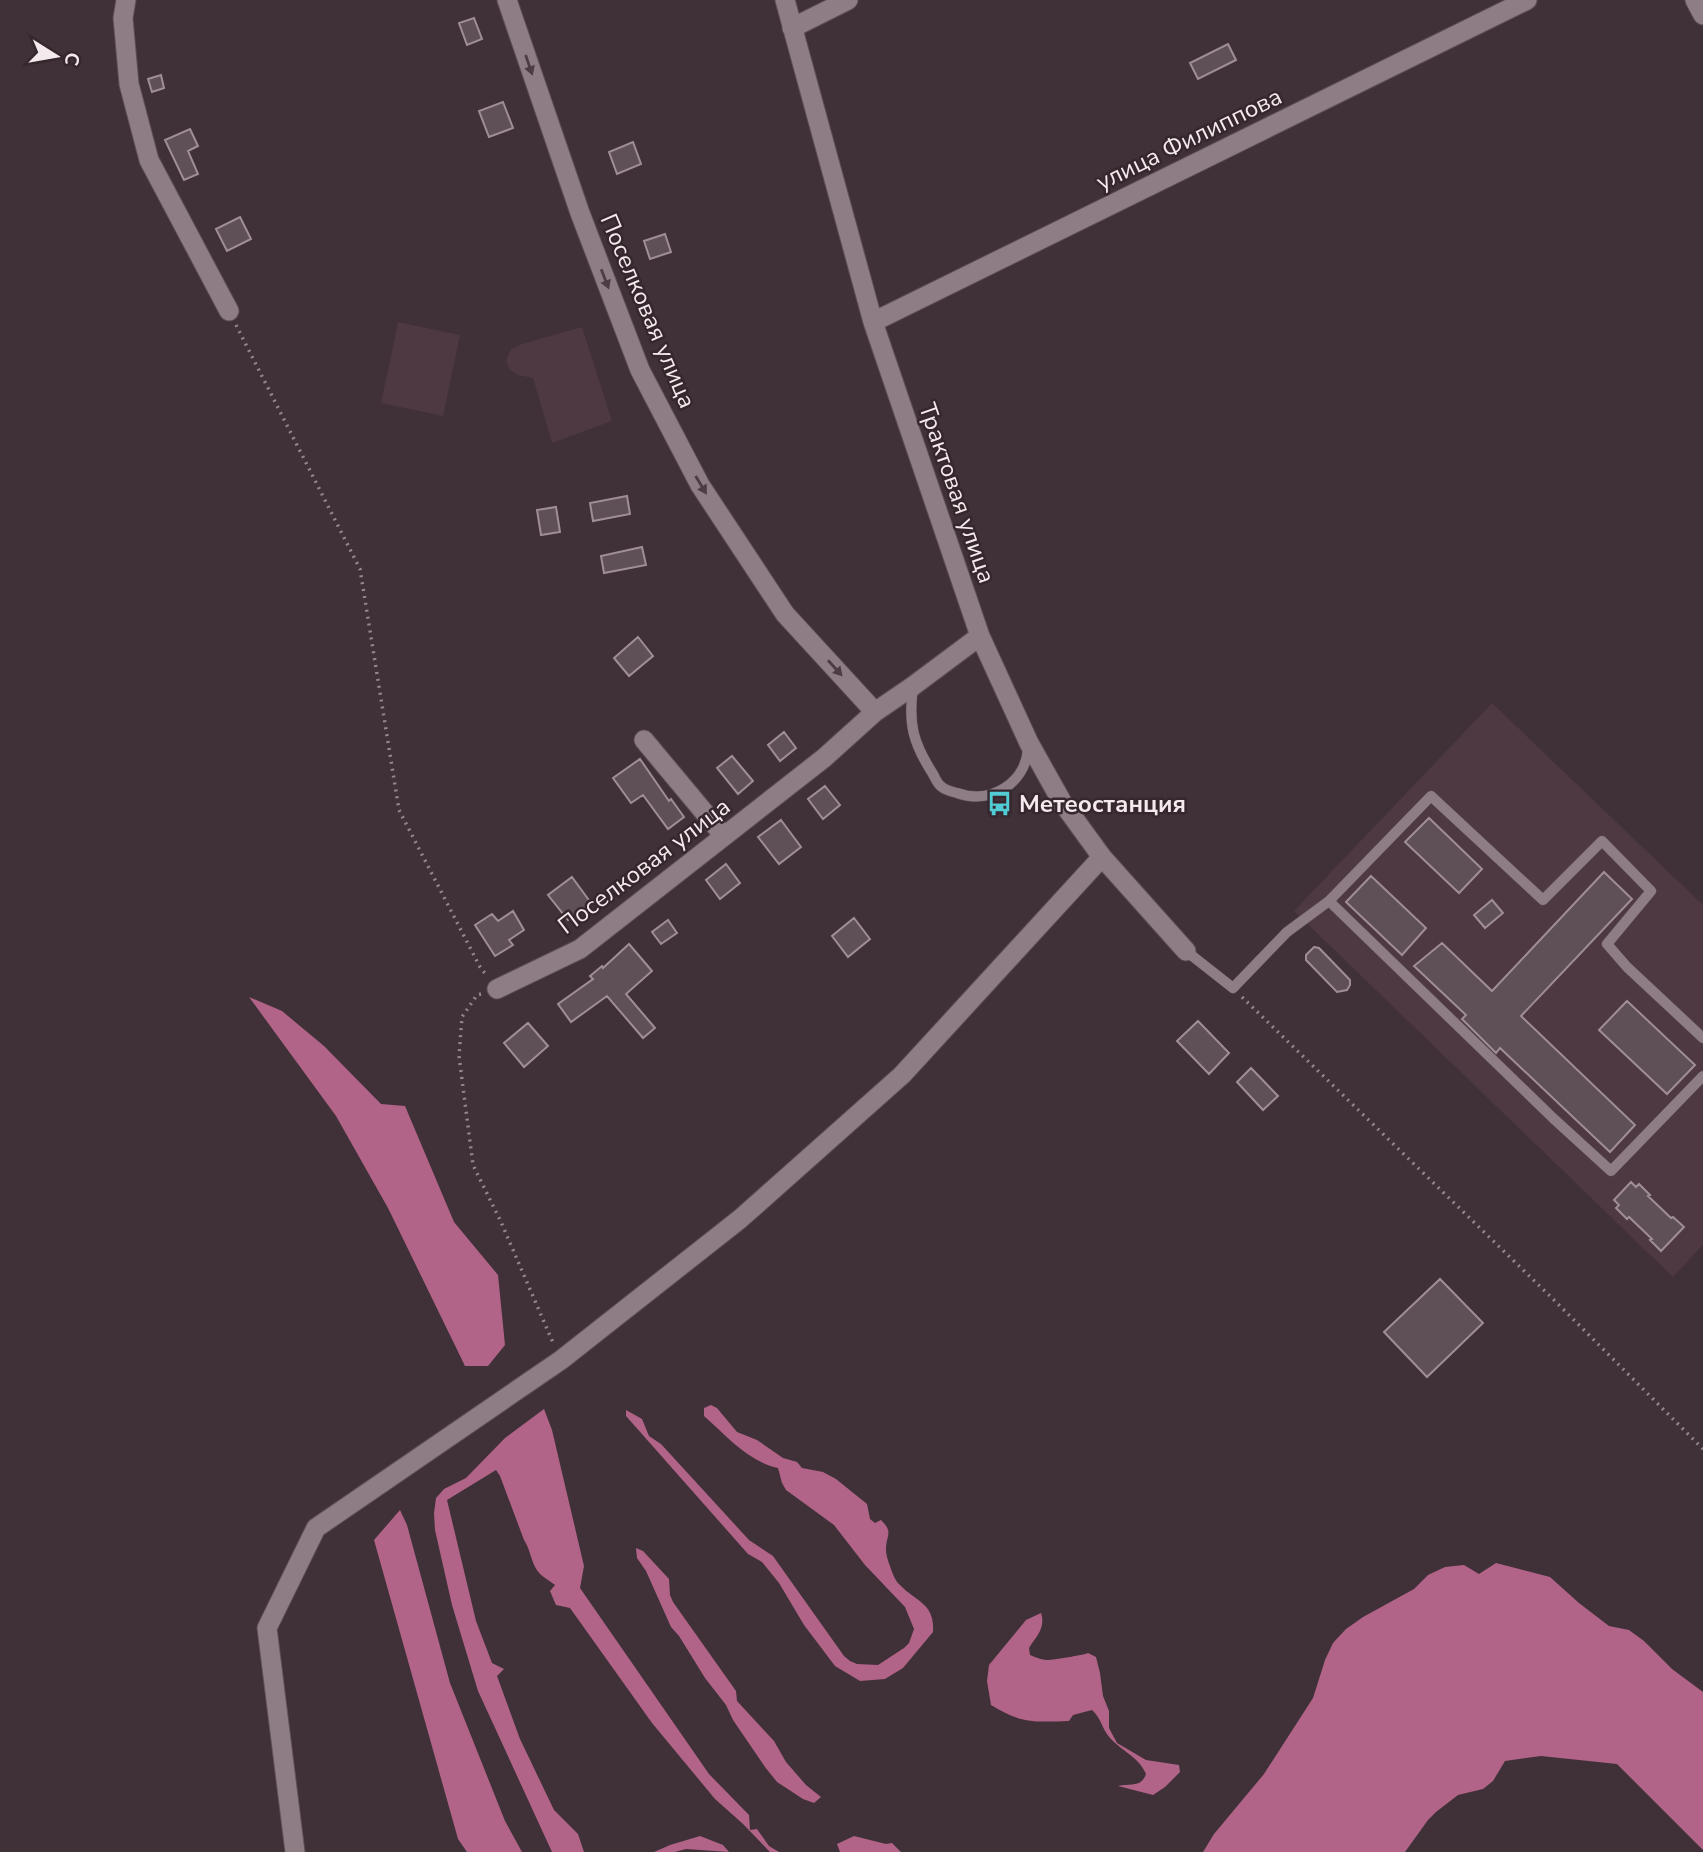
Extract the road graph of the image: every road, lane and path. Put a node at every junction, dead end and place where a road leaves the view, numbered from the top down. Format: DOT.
graph roads {
  1 [pos="126,0"];
  2 [pos="507,0"];
  3 [pos="785,0"];
  4 [pos="848,0"];
  5 [pos="1527,0"];
  6 [pos="1696,0"];
  7 [pos="1703,15"];
  8 [pos="792,27"];
  9 [pos="229,311"];
  10 [pos="873,322"];
  11 [pos="980,636"];
  12 [pos="913,686"];
  13 [pos="875,712"];
  14 [pos="644,740"];
  15 [pos="1029,743"];
  16 [pos="724,836"];
  17 [pos="1102,857"];
  18 [pos="1329,901"];
  19 [pos="1186,951"];
  20 [pos="1233,988"];
  21 [pos="497,989"];
  22 [pos="1703,1038"];
  23 [pos="1703,1076"];
  24 [pos="561,1360"];
  25 [pos="1703,1449"];
  26 [pos="295,1852"];
  1 -- 9 [label="street"];
  2 -- 13 [label="street, Поселковая улица, one-way"];
  3 -- 8 [label="street, Трактовая улица"];
  4 -- 8 [label="street"];
  5 -- 10 [label="street, улица Филиппова"];
  6 -- 7 [label="street"];
  8 -- 10 [label="street, Трактовая улица"];
  9 -- 21 [label="path"];
  10 -- 11 [label="street, Трактовая улица"];
  11 -- 12 [label="street, Поселковая улица"];
  11 -- 15 [label="street, Трактовая улица"];
  12 -- 13 [label="street, Поселковая улица"];
  12 -- 15 [label="lane"];
  13 -- 16 [label="street, Поселковая улица"];
  14 -- 16 [label="street"];
  15 -- 17 [label="street, Трактовая улица"];
  16 -- 21 [label="street, Поселковая улица"];
  17 -- 19 [label="street, Трактовая улица"];
  17 -- 24 [label="street"];
  18 -- 20 [label="lane"];
  18 -- 22 [label="lane"];
  18 -- 23 [label="lane"];
  19 -- 20 [label="lane"];
  20 -- 25 [label="path"];
  21 -- 24 [label="path"];
  24 -- 26 [label="street"];
}
